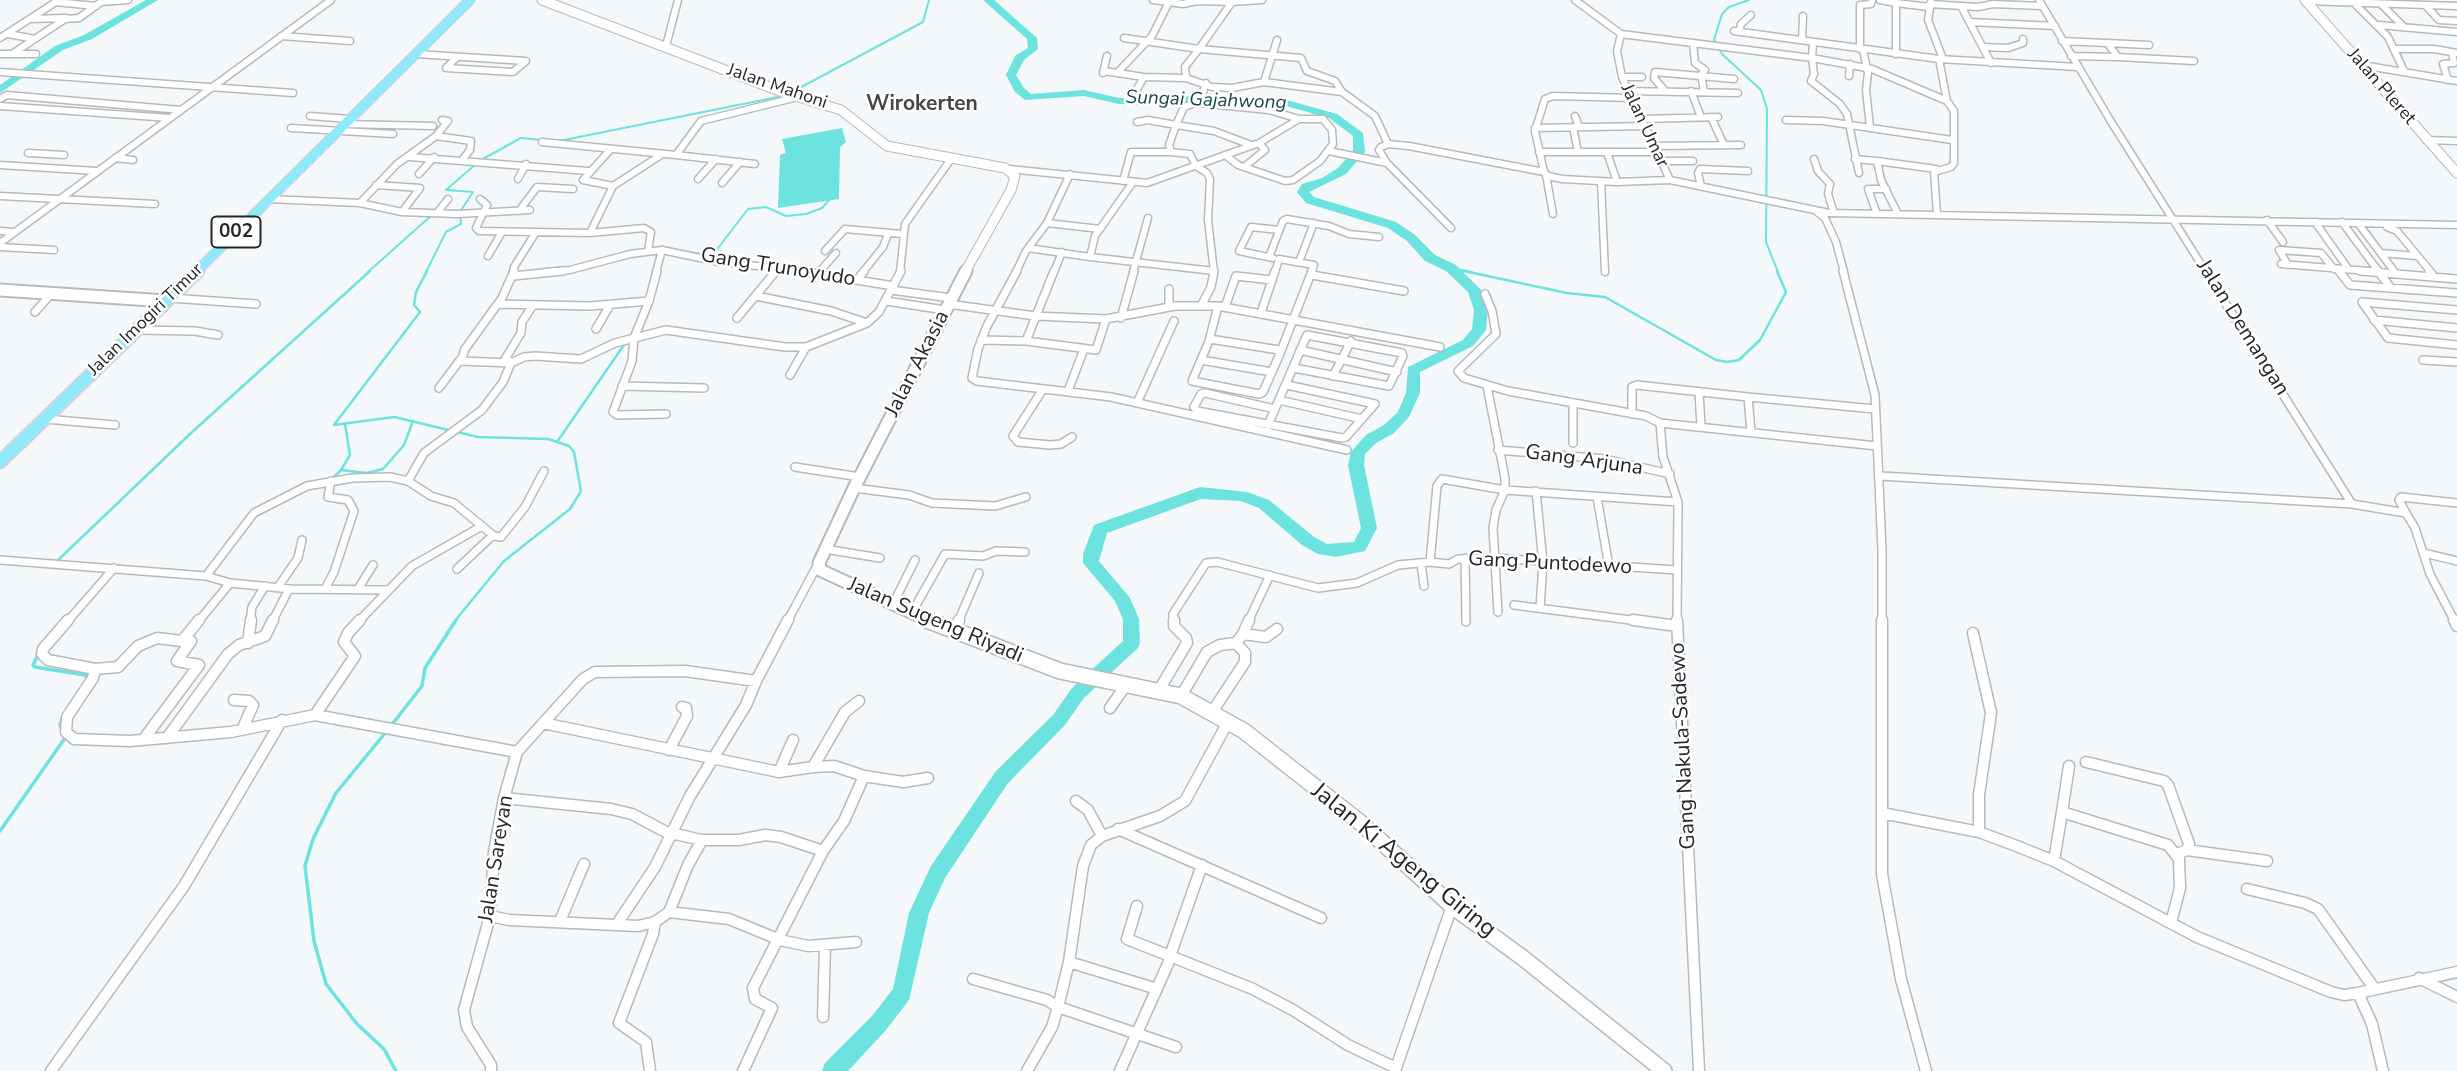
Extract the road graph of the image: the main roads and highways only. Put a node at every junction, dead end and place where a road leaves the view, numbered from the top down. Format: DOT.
graph roads {
  1 [pos="470,0"];
  2 [pos="0,462"];
  1 -- 2 [label="main road, Jalan Imogiri Timur / 002"];
}
